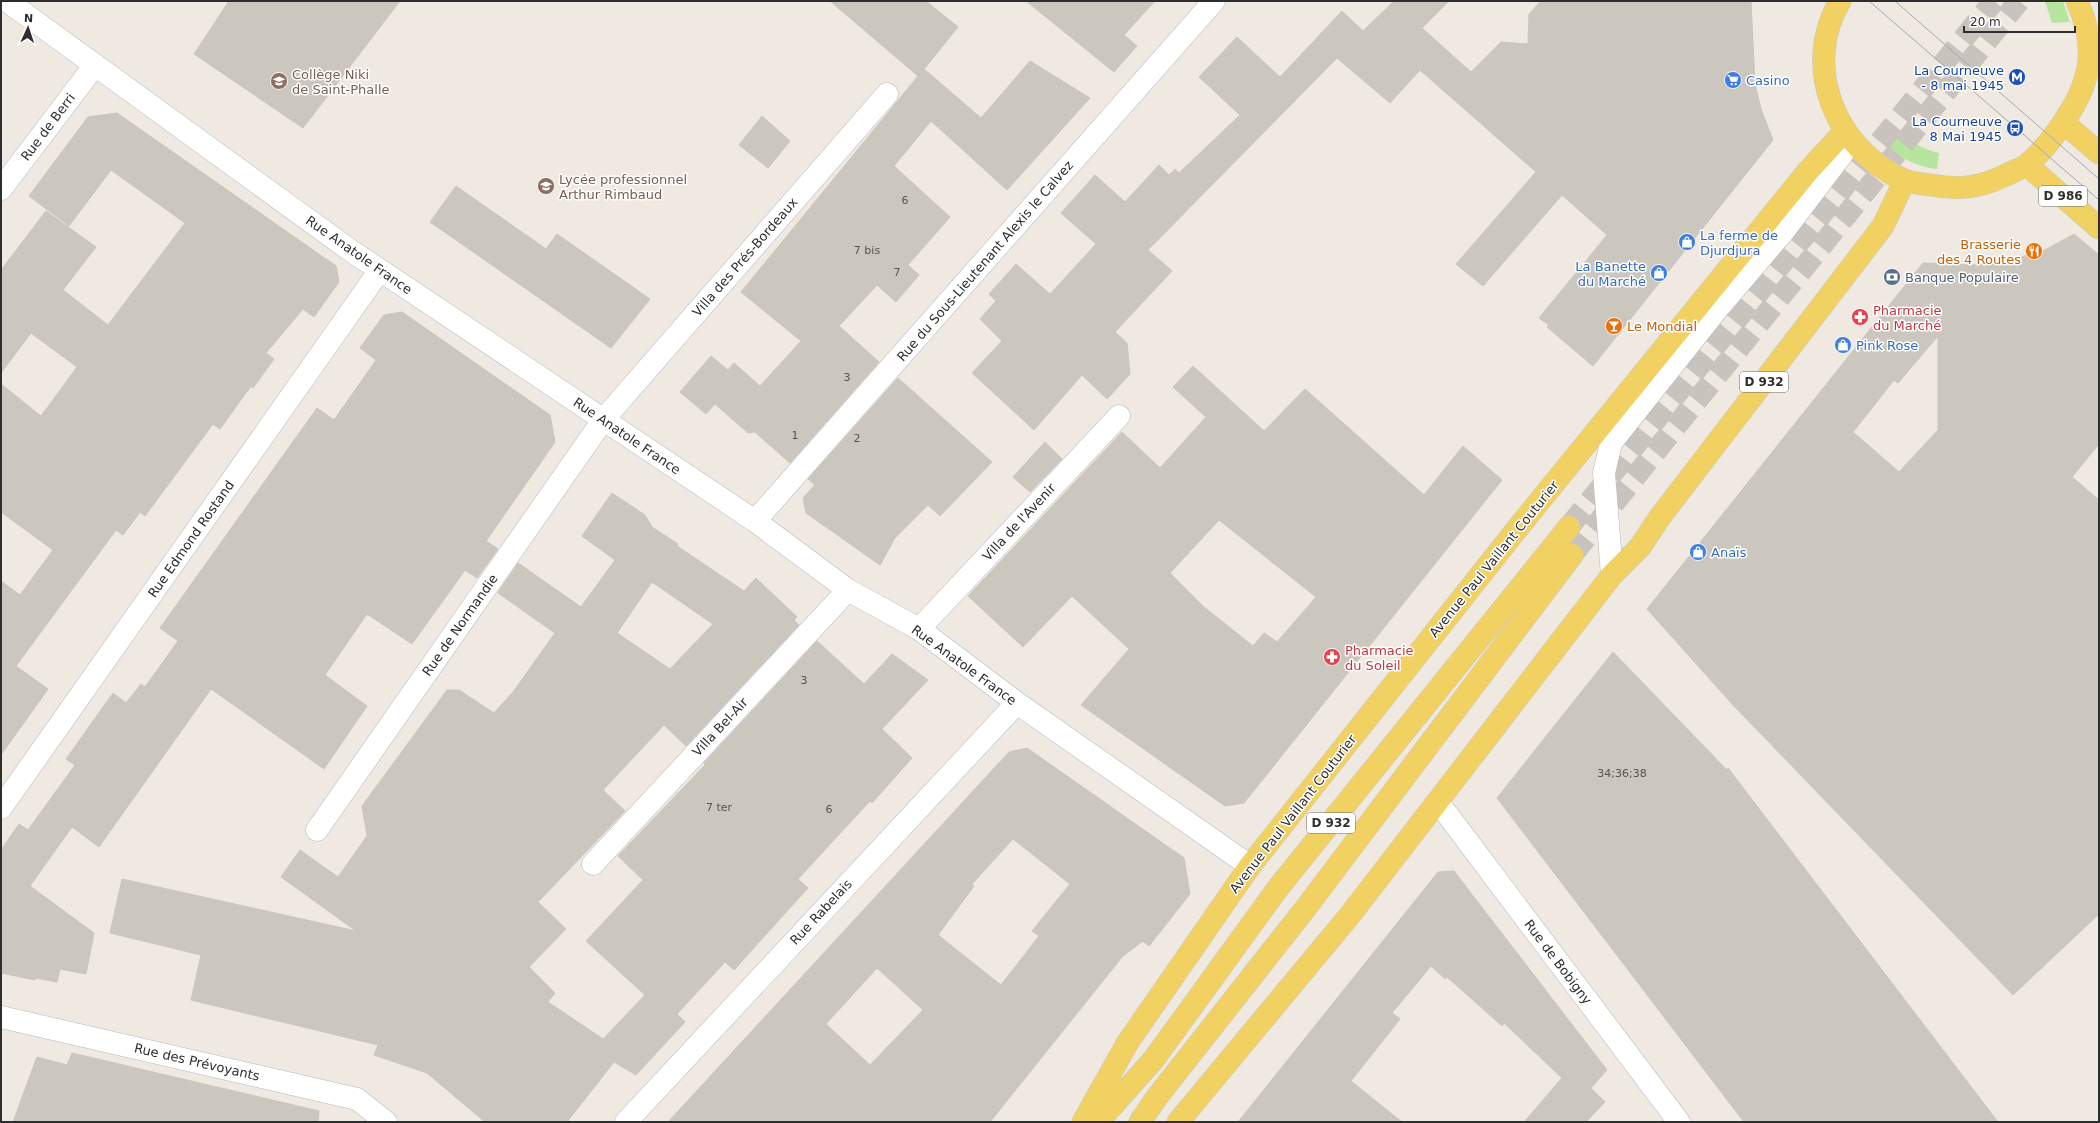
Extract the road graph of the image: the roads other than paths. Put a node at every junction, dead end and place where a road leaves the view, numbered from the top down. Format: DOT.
graph roads {
  1 [pos="7,1"];
  2 [pos="1214,1"];
  3 [pos="2077,1"];
  4 [pos="1835,4"];
  5 [pos="95,64"];
  6 [pos="887,94"];
  7 [pos="2064,123"];
  8 [pos="1848,136"];
  9 [pos="2099,153"];
  10 [pos="2027,164"];
  11 [pos="1905,180"];
  12 [pos="1,189"];
  13 [pos="2099,228"];
  14 [pos="380,270"];
  15 [pos="1119,416"];
  16 [pos="604,420"];
  17 [pos="755,521"];
  18 [pos="1569,528"];
  19 [pos="1572,555"];
  20 [pos="1612,575"];
  21 [pos="848,590"];
  22 [pos="919,629"];
  23 [pos="1017,703"];
  24 [pos="1438,802"];
  25 [pos="1,808"];
  26 [pos="317,830"];
  27 [pos="593,864"];
  28 [pos="1250,866"];
  29 [pos="1,1017"];
  30 [pos="386,1122"];
  31 [pos="626,1122"];
  32 [pos="1083,1122"];
  33 [pos="1098,1122"];
  34 [pos="1140,1122"];
  35 [pos="1178,1122"];
  36 [pos="1679,1122"];
  1 -- 5 [label="street, Rue Anatole France"];
  2 -- 17 [label="street, Rue du Sous-Lieutenant Alexis le Calvez"];
  3 -- 7 [label="main road"];
  4 -- 8 [label="main road"];
  5 -- 12 [label="street, Rue de Berri"];
  5 -- 14 [label="street, Rue Anatole France"];
  6 -- 16 [label="street, Villa des Prés-Bordeaux"];
  7 -- 9 [label="main road"];
  7 -- 10 [label="main road"];
  8 -- 11 [label="main road"];
  8 -- 20 [label="street"];
  8 -- 28 [label="main road, Avenue Paul Vaillant Couturier / D 932"];
  10 -- 11 [label="main road"];
  10 -- 13 [label="main road, D 986"];
  11 -- 20 [label="main road, D 932"];
  14 -- 16 [label="street, Rue Anatole France"];
  14 -- 25 [label="street, Rue Edmond Rostand"];
  15 -- 22 [label="street, Villa de l'Avenir"];
  16 -- 17 [label="street, Rue Anatole France"];
  16 -- 26 [label="street, Rue de Normandie"];
  17 -- 21 [label="street, Rue Anatole France"];
  18 -- 33 [label="main road, D 932"];
  19 -- 34 [label="main road, D 932"];
  20 -- 24 [label="main road, D 932"];
  21 -- 22 [label="street, Rue Anatole France"];
  21 -- 27 [label="street, Villa Bel-Air"];
  22 -- 23 [label="street, Rue Anatole France"];
  23 -- 28 [label="street, Rue Anatole France"];
  23 -- 31 [label="street, Rue Rabelais"];
  24 -- 35 [label="main road, D 932"];
  24 -- 36 [label="street, Rue de Bobigny"];
  28 -- 32 [label="main road, Avenue Paul Vaillant Couturier / D 932"];
  29 -- 30 [label="street, Rue des Prévoyants"];
}
